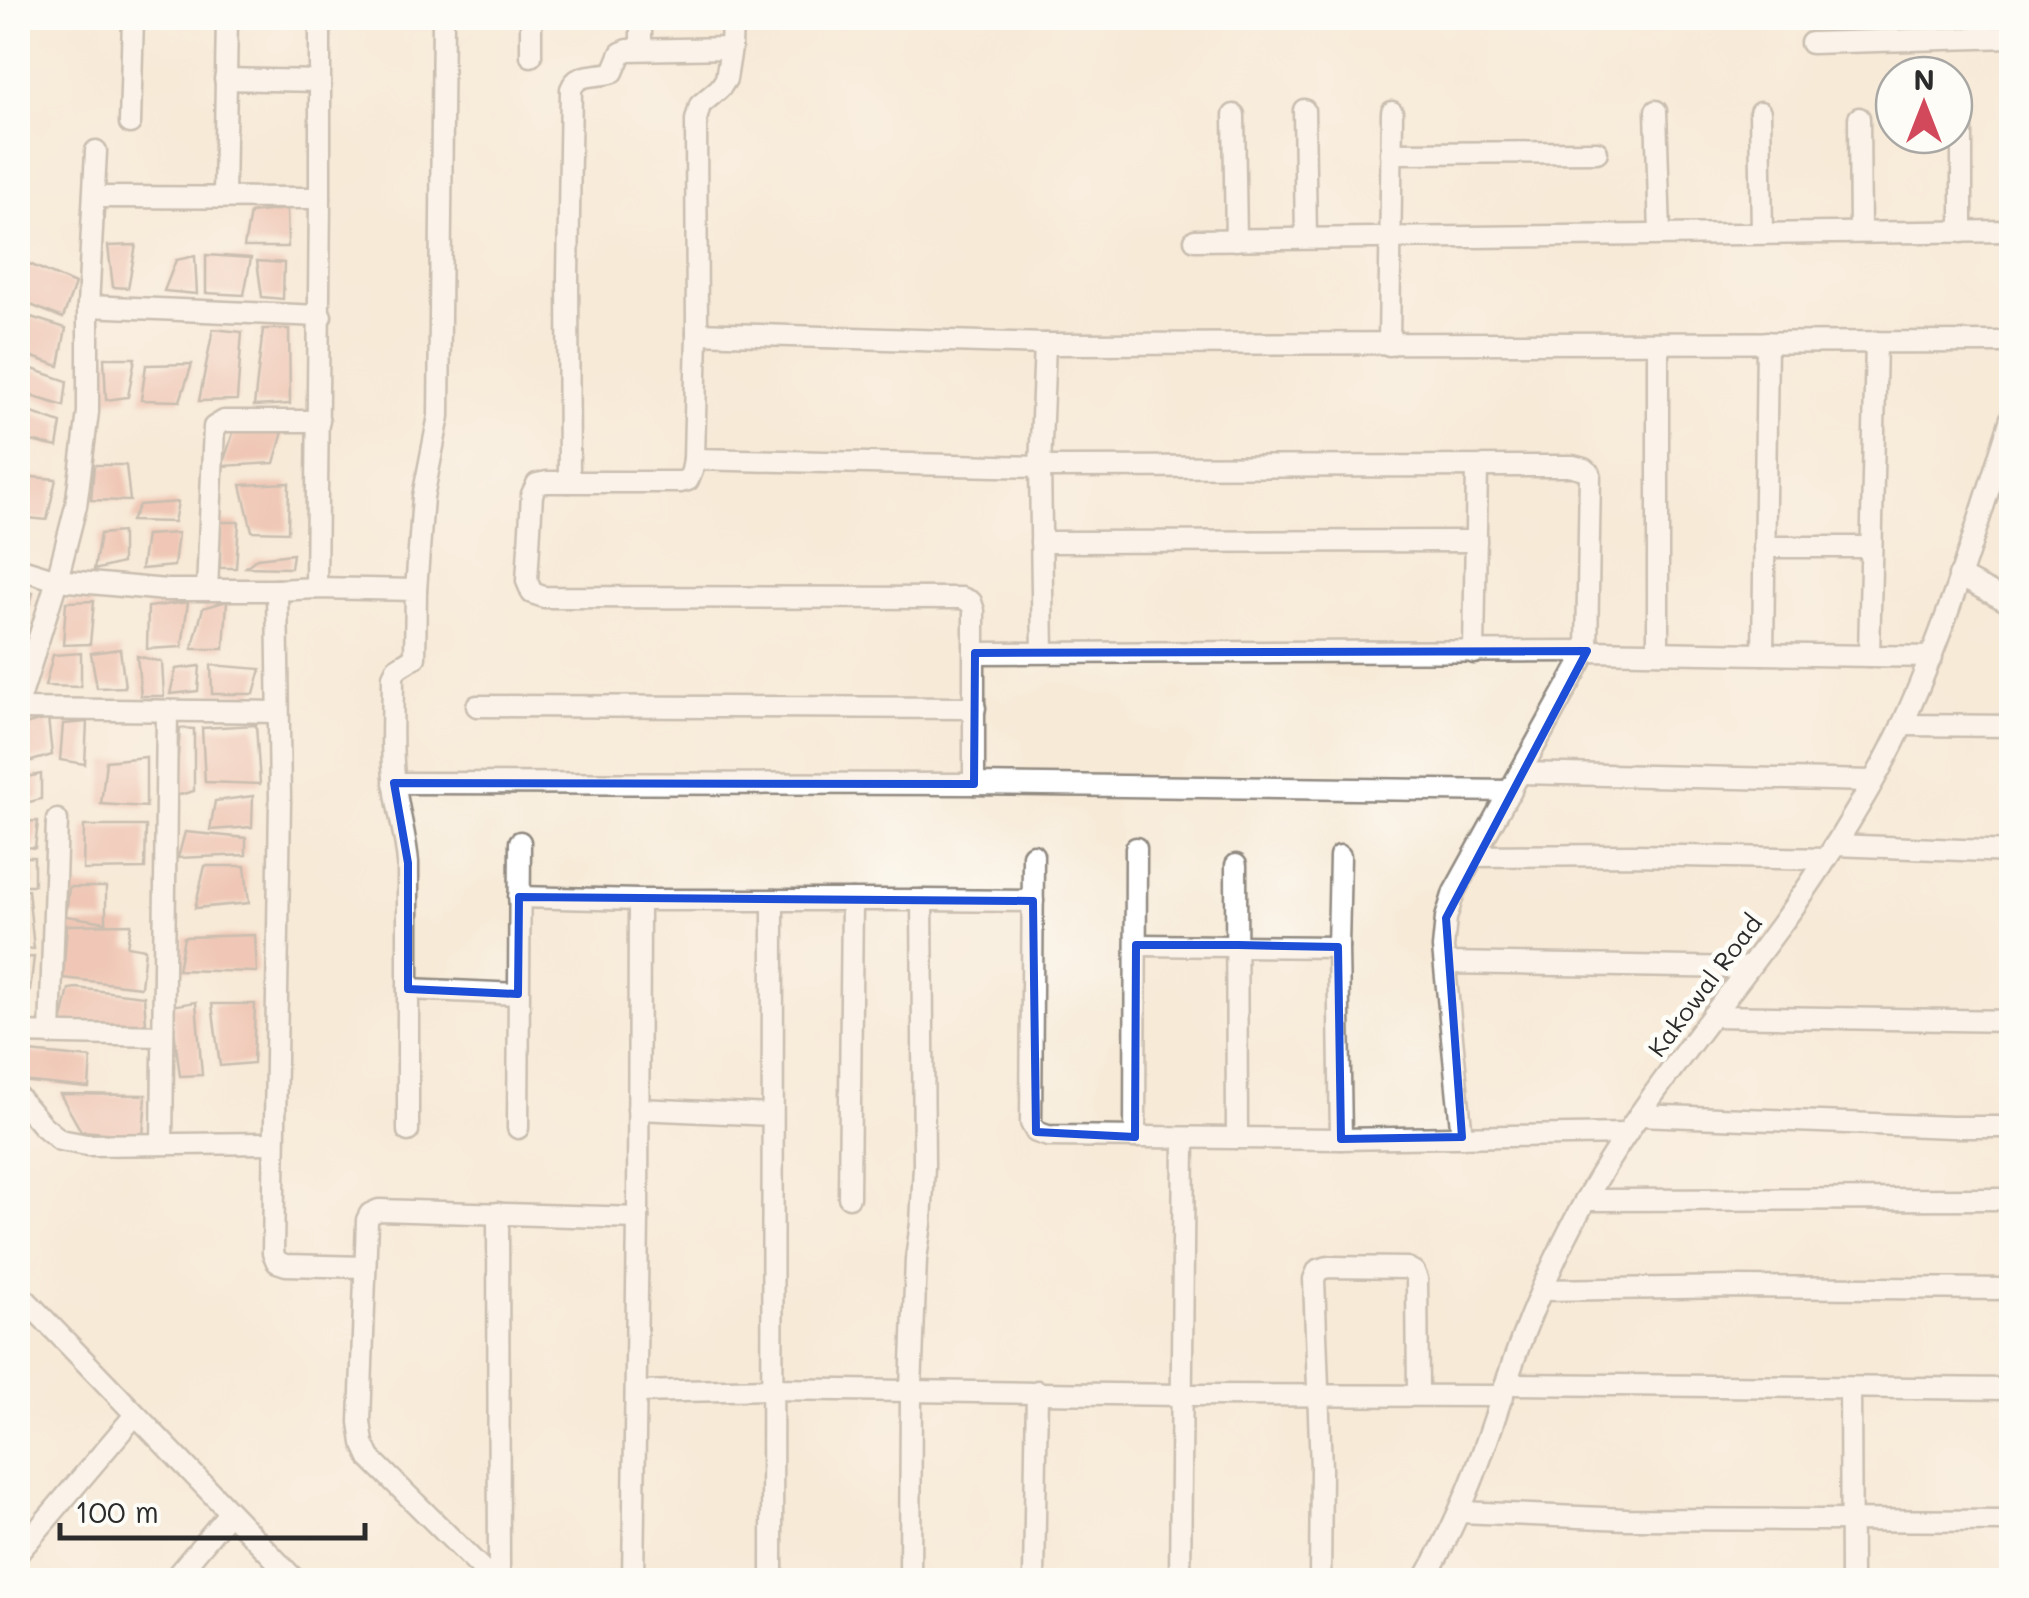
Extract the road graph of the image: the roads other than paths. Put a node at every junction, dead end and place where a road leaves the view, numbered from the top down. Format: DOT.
graph roads {
  1 [pos="134,18"];
  2 [pos="226,18"];
  3 [pos="320,18"];
  4 [pos="442,18"];
  5 [pos="531,18"];
  6 [pos="642,18"];
  7 [pos="732,18"];
  8 [pos="2012,36"];
  9 [pos="1810,43"];
  10 [pos="641,48"];
  11 [pos="731,48"];
  12 [pos="531,56"];
  13 [pos="225,79"];
  14 [pos="320,81"];
  15 [pos="1304,110"];
  16 [pos="1656,111"];
  17 [pos="1392,112"];
  18 [pos="1760,112"];
  19 [pos="1234,115"];
  20 [pos="1859,118"];
  21 [pos="130,123"];
  22 [pos="96,151"];
  23 [pos="1596,152"];
  24 [pos="1391,153"];
  25 [pos="1962,155"];
  26 [pos="94,197"];
  27 [pos="224,197"];
  28 [pos="320,198"];
  29 [pos="1860,232"];
  30 [pos="1962,232"];
  31 [pos="2012,232"];
  32 [pos="1762,233"];
  33 [pos="1660,234"];
  34 [pos="1306,238"];
  35 [pos="1389,238"];
  36 [pos="1196,240"];
  37 [pos="1236,240"];
  38 [pos="88,306"];
  39 [pos="321,316"];
  40 [pos="697,333"];
  41 [pos="1768,342"];
  42 [pos="1876,342"];
  43 [pos="2012,342"];
  44 [pos="1658,343"];
  45 [pos="1045,344"];
  46 [pos="1389,345"];
  47 [pos="2011,416"];
  48 [pos="319,421"];
  49 [pos="694,459"];
  50 [pos="1477,467"];
  51 [pos="1040,468"];
  52 [pos="569,482"];
  53 [pos="1476,541"];
  54 [pos="1041,542"];
  55 [pos="1764,547"];
  56 [pos="1870,547"];
  57 [pos="18,568"];
  58 [pos="1959,576"];
  59 [pos="58,580"];
  60 [pos="316,588"];
  61 [pos="207,590"];
  62 [pos="277,590"];
  63 [pos="416,590"];
  64 [pos="2012,604"];
  65 [pos="1587,651"];
  66 [pos="975,652"];
  67 [pos="1043,652"];
  68 [pos="1474,652"];
  69 [pos="1658,652"];
  70 [pos="1763,654"];
  71 [pos="1869,656"];
  72 [pos="1932,657"];
  73 [pos="477,706"];
  74 [pos="18,707"];
  75 [pos="975,708"];
  76 [pos="168,711"];
  77 [pos="278,712"];
  78 [pos="1902,725"];
  79 [pos="2012,726"];
  80 [pos="1872,781"];
  81 [pos="1516,782"];
  82 [pos="394,783"];
  83 [pos="974,784"];
  84 [pos="57,820"];
  85 [pos="520,842"];
  86 [pos="1136,848"];
  87 [pos="1831,852"];
  88 [pos="2012,852"];
  89 [pos="1033,855"];
  90 [pos="1340,856"];
  91 [pos="1474,856"];
  92 [pos="1236,864"];
  93 [pos="519,897"];
  94 [pos="639,900"];
  95 [pos="773,900"];
  96 [pos="852,900"];
  97 [pos="922,900"];
  98 [pos="1033,901"];
  99 [pos="1136,945"];
  100 [pos="1238,945"];
  101 [pos="1338,947"];
  102 [pos="1445,963"];
  103 [pos="1747,968"];
  104 [pos="408,990"];
  105 [pos="518,994"];
  106 [pos="1712,1016"];
  107 [pos="2012,1021"];
  108 [pos="18,1033"];
  109 [pos="50,1034"];
  110 [pos="163,1036"];
  111 [pos="18,1097"];
  112 [pos="638,1109"];
  113 [pos="772,1114"];
  114 [pos="1640,1115"];
  115 [pos="2012,1127"];
  116 [pos="518,1128"];
  117 [pos="408,1132"];
  118 [pos="1626,1134"];
  119 [pos="1135,1136"];
  120 [pos="1462,1137"];
  121 [pos="1184,1138"];
  122 [pos="1237,1138"];
  123 [pos="1342,1138"];
  124 [pos="274,1143"];
  125 [pos="162,1144"];
  126 [pos="849,1197"];
  127 [pos="1586,1200"];
  128 [pos="2012,1200"];
  129 [pos="498,1213"];
  130 [pos="638,1218"];
  131 [pos="365,1267"];
  132 [pos="2012,1289"];
  133 [pos="1542,1290"];
  134 [pos="20,1301"];
  135 [pos="1850,1388"];
  136 [pos="771,1389"];
  137 [pos="2012,1389"];
  138 [pos="912,1390"];
  139 [pos="1504,1390"];
  140 [pos="1037,1391"];
  141 [pos="636,1392"];
  142 [pos="1317,1394"];
  143 [pos="1181,1395"];
  144 [pos="1418,1395"];
  145 [pos="135,1415"];
  146 [pos="1460,1512"];
  147 [pos="230,1513"];
  148 [pos="1852,1522"];
  149 [pos="2012,1522"];
  150 [pos="18,1553"];
  151 [pos="174,1580"];
  152 [pos="295,1580"];
  153 [pos="496,1580"];
  154 [pos="633,1580"];
  155 [pos="772,1580"];
  156 [pos="910,1580"];
  157 [pos="1034,1580"];
  158 [pos="1180,1580"];
  159 [pos="1320,1580"];
  160 [pos="1424,1580"];
  161 [pos="1852,1580"];
  1 -- 21 [label="street"];
  2 -- 13 [label="street"];
  3 -- 14 [label="street"];
  4 -- 63 [label="street"];
  5 -- 12 [label="street"];
  6 -- 10 [label="street"];
  7 -- 11 [label="street"];
  8 -- 9 [label="street"];
  10 -- 11 [label="street"];
  10 -- 52 [label="street"];
  11 -- 40 [label="street"];
  13 -- 14 [label="street"];
  13 -- 27 [label="street"];
  14 -- 28 [label="street"];
  15 -- 34 [label="street"];
  16 -- 33 [label="street"];
  17 -- 24 [label="street"];
  18 -- 32 [label="street"];
  19 -- 37 [label="street"];
  20 -- 29 [label="street"];
  22 -- 26 [label="street"];
  23 -- 24 [label="street"];
  24 -- 35 [label="street"];
  25 -- 30 [label="street"];
  26 -- 27 [label="street"];
  26 -- 38 [label="street"];
  27 -- 28 [label="street"];
  28 -- 39 [label="street"];
  29 -- 30 [label="street"];
  29 -- 32 [label="street"];
  30 -- 31 [label="street"];
  32 -- 33 [label="street"];
  33 -- 35 [label="street"];
  34 -- 35 [label="street"];
  34 -- 37 [label="street"];
  35 -- 46 [label="street"];
  36 -- 37 [label="street"];
  38 -- 39 [label="street"];
  38 -- 59 [label="street"];
  39 -- 48 [label="street"];
  40 -- 45 [label="street"];
  40 -- 49 [label="street"];
  41 -- 42 [label="street"];
  41 -- 44 [label="street"];
  41 -- 55 [label="street"];
  42 -- 43 [label="street"];
  42 -- 56 [label="street"];
  44 -- 46 [label="street"];
  44 -- 69 [label="street"];
  45 -- 46 [label="street"];
  45 -- 51 [label="street"];
  47 -- 58 [label="street, Kakowal Road"];
  48 -- 60 [label="street"];
  48 -- 61 [label="street"];
  49 -- 51 [label="street"];
  49 -- 52 [label="street"];
  50 -- 51 [label="street"];
  50 -- 53 [label="street"];
  50 -- 65 [label="street"];
  51 -- 54 [label="street"];
  52 -- 66 [label="street"];
  53 -- 54 [label="street"];
  53 -- 68 [label="street"];
  54 -- 67 [label="street"];
  55 -- 56 [label="street"];
  55 -- 70 [label="street"];
  56 -- 71 [label="street"];
  57 -- 59 [label="street"];
  58 -- 64 [label="street"];
  58 -- 72 [label="street, Kakowal Road"];
  59 -- 61 [label="street"];
  59 -- 74 [label="street"];
  60 -- 62 [label="street"];
  60 -- 63 [label="street"];
  61 -- 62 [label="street"];
  62 -- 77 [label="street"];
  63 -- 82 [label="street"];
  65 -- 68 [label="street"];
  65 -- 69 [label="street"];
  65 -- 81 [label="street"];
  66 -- 67 [label="street"];
  66 -- 75 [label="street"];
  67 -- 68 [label="street"];
  69 -- 70 [label="street"];
  70 -- 71 [label="street"];
  71 -- 72 [label="street"];
  72 -- 78 [label="street, Kakowal Road"];
  73 -- 75 [label="street"];
  74 -- 76 [label="street"];
  75 -- 83 [label="street"];
  76 -- 77 [label="street"];
  76 -- 110 [label="street"];
  77 -- 124 [label="street"];
  78 -- 79 [label="street"];
  78 -- 80 [label="street, Kakowal Road"];
  80 -- 81 [label="street"];
  80 -- 87 [label="street, Kakowal Road"];
  81 -- 83 [label="street"];
  81 -- 91 [label="street"];
  82 -- 83 [label="street"];
  82 -- 104 [label="street"];
  84 -- 109 [label="street"];
  85 -- 93 [label="street"];
  86 -- 99 [label="street"];
  87 -- 88 [label="street"];
  87 -- 91 [label="street"];
  87 -- 103 [label="street, Kakowal Road"];
  89 -- 98 [label="street"];
  90 -- 101 [label="street"];
  91 -- 102 [label="street"];
  92 -- 100 [label="street"];
  93 -- 94 [label="street"];
  93 -- 105 [label="street"];
  94 -- 95 [label="street"];
  94 -- 112 [label="street"];
  95 -- 96 [label="street"];
  95 -- 113 [label="street"];
  96 -- 97 [label="street"];
  96 -- 126 [label="street"];
  97 -- 98 [label="street"];
  97 -- 138 [label="street"];
  98 -- 119 [label="street"];
  99 -- 100 [label="street"];
  99 -- 119 [label="street"];
  100 -- 101 [label="street"];
  100 -- 122 [label="street"];
  101 -- 123 [label="street"];
  102 -- 103 [label="street"];
  102 -- 120 [label="street"];
  103 -- 106 [label="street, Kakowal Road"];
  104 -- 105 [label="street"];
  104 -- 117 [label="street"];
  105 -- 116 [label="street"];
  106 -- 107 [label="street"];
  106 -- 114 [label="street, Kakowal Road"];
  108 -- 109 [label="street"];
  109 -- 110 [label="street"];
  110 -- 125 [label="street"];
  111 -- 125 [label="street"];
  112 -- 113 [label="street"];
  112 -- 130 [label="street"];
  113 -- 136 [label="street"];
  114 -- 115 [label="street"];
  114 -- 118 [label="street, Kakowal Road"];
  118 -- 120 [label="street"];
  118 -- 127 [label="street, Kakowal Road"];
  119 -- 121 [label="street"];
  120 -- 123 [label="street"];
  121 -- 122 [label="street"];
  121 -- 143 [label="street"];
  122 -- 123 [label="street"];
  124 -- 125 [label="street"];
  124 -- 131 [label="street"];
  127 -- 128 [label="street"];
  127 -- 133 [label="street, Kakowal Road"];
  129 -- 130 [label="street"];
  129 -- 131 [label="street"];
  129 -- 153 [label="street"];
  130 -- 141 [label="street"];
  131 -- 153 [label="street"];
  132 -- 133 [label="street"];
  133 -- 139 [label="street, Kakowal Road"];
  134 -- 145 [label="street"];
  135 -- 137 [label="street"];
  135 -- 139 [label="street"];
  135 -- 148 [label="street"];
  136 -- 138 [label="street"];
  136 -- 141 [label="street"];
  136 -- 155 [label="street"];
  138 -- 140 [label="street"];
  138 -- 156 [label="street"];
  139 -- 144 [label="street"];
  139 -- 146 [label="street, Kakowal Road"];
  140 -- 143 [label="street"];
  140 -- 157 [label="street"];
  141 -- 154 [label="street"];
  142 -- 143 [label="street"];
  142 -- 144 [label="street"];
  142 -- 144 [label="street"];
  142 -- 159 [label="street"];
  143 -- 158 [label="street"];
  145 -- 147 [label="street"];
  145 -- 150 [label="street"];
  146 -- 148 [label="street"];
  146 -- 160 [label="street, Kakowal Road"];
  147 -- 151 [label="street"];
  147 -- 152 [label="street"];
  148 -- 149 [label="street"];
  148 -- 161 [label="street"];
}
